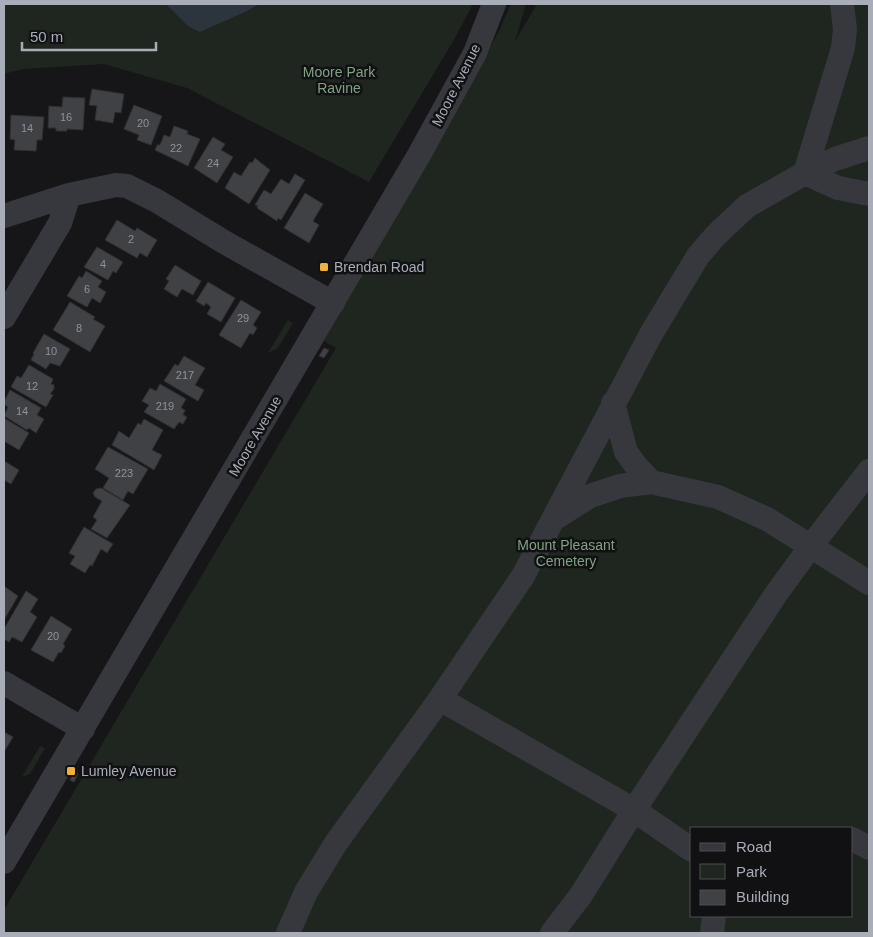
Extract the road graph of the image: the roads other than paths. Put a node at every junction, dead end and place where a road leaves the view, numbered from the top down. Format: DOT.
graph roads {
  1 [pos="493,4"];
  2 [pos="842,4"];
  3 [pos="869,148"];
  4 [pos="804,174"];
  5 [pos="869,194"];
  6 [pos="69,196"];
  7 [pos="4,216"];
  8 [pos="327,300"];
  9 [pos="4,317"];
  10 [pos="613,404"];
  11 [pos="869,471"];
  12 [pos="651,482"];
  13 [pos="554,519"];
  14 [pos="811,546"];
  15 [pos="869,583"];
  16 [pos="4,684"];
  17 [pos="440,699"];
  18 [pos="77,726"];
  19 [pos="634,810"];
  20 [pos="4,836"];
  21 [pos="853,840"];
  22 [pos="869,848"];
  23 [pos="690,849"];
  24 [pos="4,862"];
  25 [pos="714,917"];
  26 [pos="288,933"];
  27 [pos="552,933"];
  28 [pos="712,933"];
  1 -- 8 [label="street, Moore Avenue"];
  2 -- 4 [label="street"];
  3 -- 4 [label="street"];
  4 -- 5 [label="street"];
  4 -- 10 [label="street"];
  6 -- 7 [label="street"];
  6 -- 8 [label="street"];
  6 -- 9 [label="street"];
  8 -- 18 [label="street, Moore Avenue"];
  10 -- 12 [label="street"];
  10 -- 13 [label="street"];
  11 -- 14 [label="street"];
  12 -- 13 [label="street"];
  12 -- 14 [label="street"];
  13 -- 17 [label="street"];
  14 -- 15 [label="street"];
  14 -- 19 [label="street"];
  16 -- 18 [label="street"];
  17 -- 19 [label="street"];
  17 -- 26 [label="street"];
  18 -- 20 [label="street, Moore Avenue"];
  18 -- 24 [label="street, Moore Avenue"];
  19 -- 23 [label="street"];
  19 -- 27 [label="street"];
  21 -- 22 [label="street"];
  25 -- 28 [label="street"];
}
